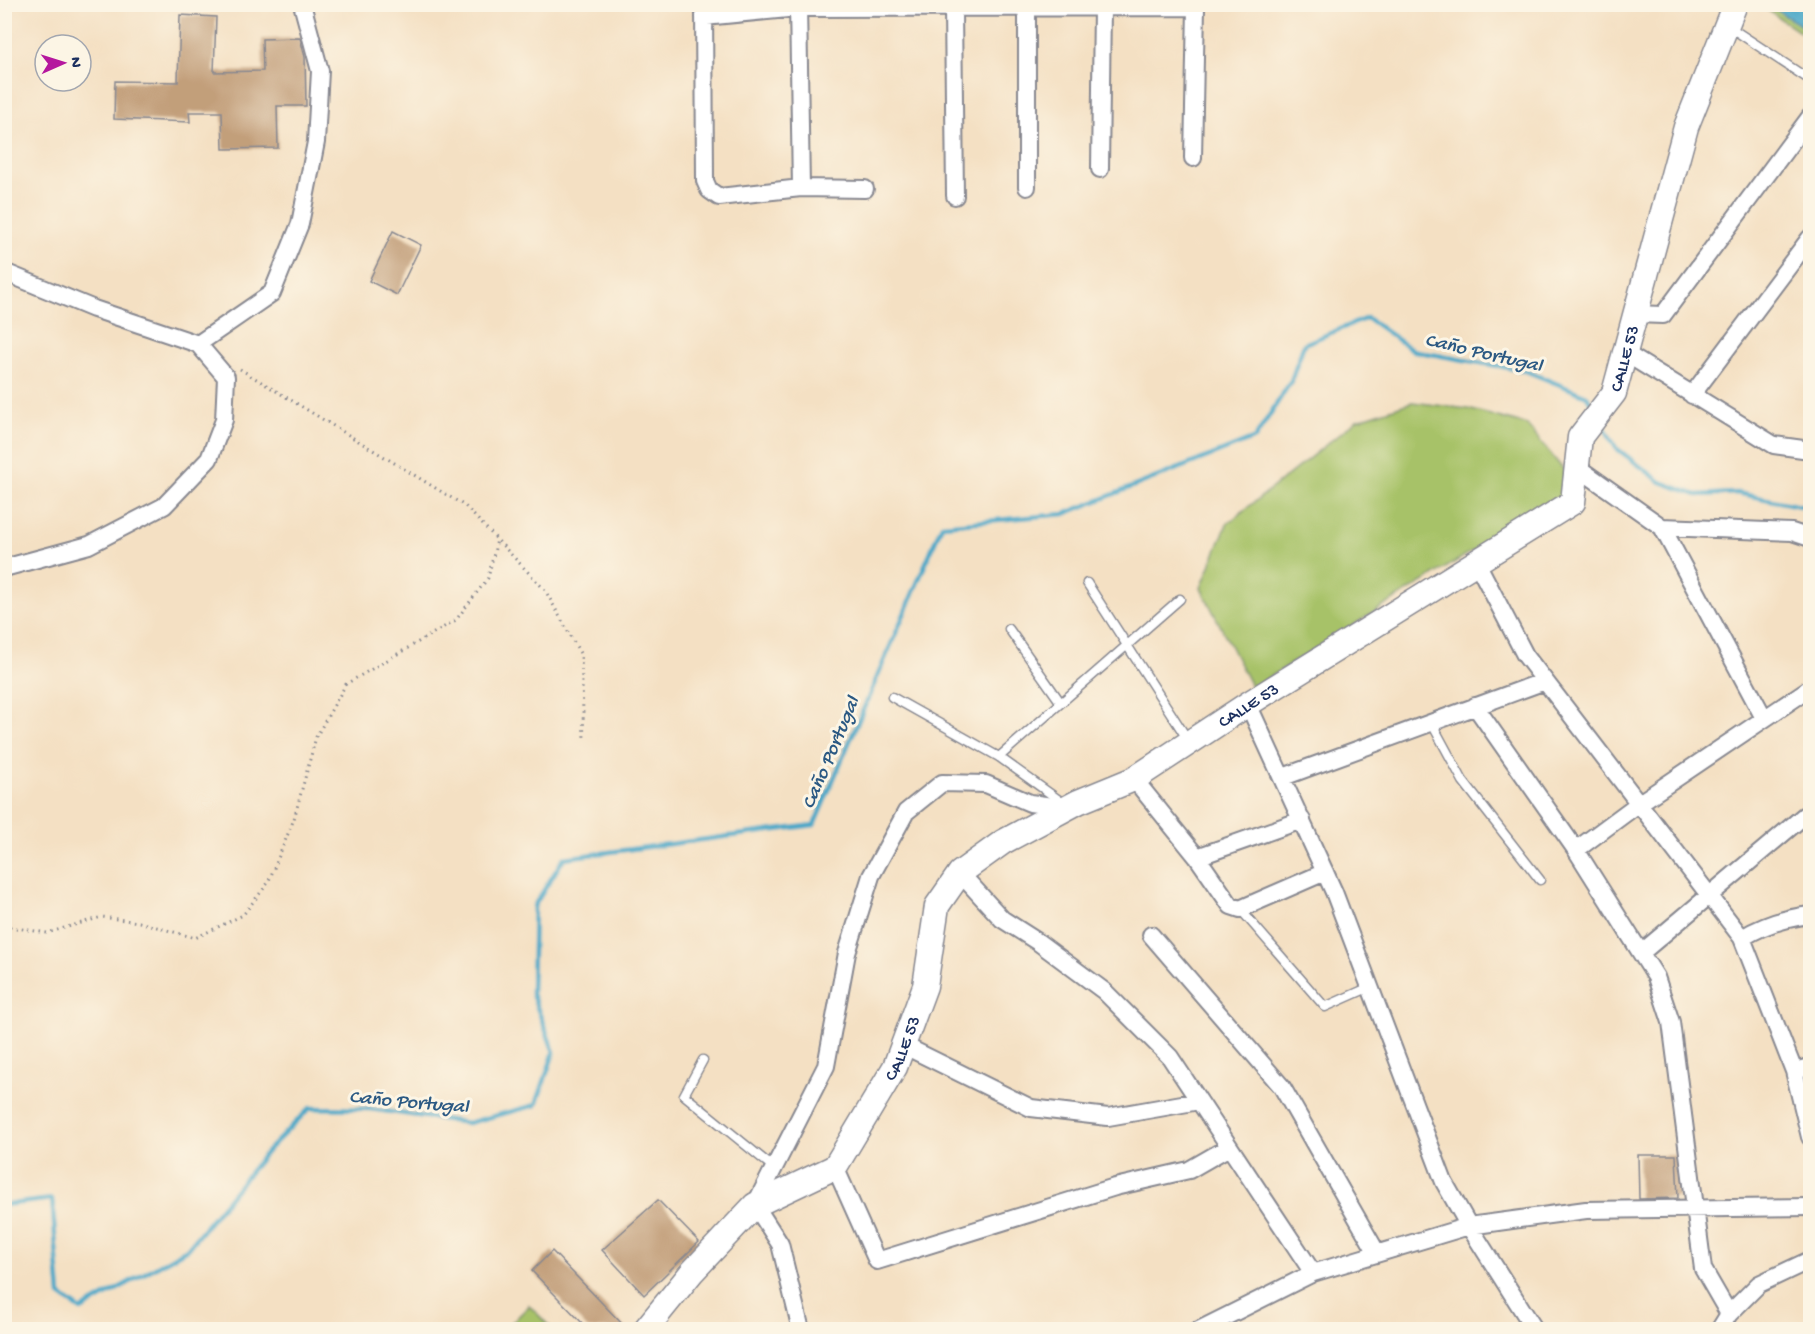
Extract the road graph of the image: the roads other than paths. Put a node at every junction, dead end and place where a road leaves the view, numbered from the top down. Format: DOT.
graph roads {
  1 [pos="302,4"];
  2 [pos="798,6"];
  3 [pos="880,6"];
  4 [pos="962,6"];
  5 [pos="1196,6"];
  6 [pos="1101,7"];
  7 [pos="1028,8"];
  8 [pos="704,10"];
  9 [pos="1731,15"];
  10 [pos="1810,80"];
  11 [pos="1810,117"];
  12 [pos="1193,158"];
  13 [pos="1100,169"];
  14 [pos="1028,187"];
  15 [pos="801,188"];
  16 [pos="865,189"];
  17 [pos="955,196"];
  18 [pos="1810,238"];
  19 [pos="4,272"];
  20 [pos="1635,314"];
  21 [pos="198,345"];
  22 [pos="1625,353"];
  23 [pos="1692,395"];
  24 [pos="1810,450"];
  25 [pos="1577,467"];
  26 [pos="1662,527"];
  27 [pos="1810,538"];
  28 [pos="1477,563"];
  29 [pos="4,568"];
  30 [pos="1087,583"];
  31 [pos="1180,599"];
  32 [pos="1009,629"];
  33 [pos="1127,645"];
  34 [pos="1545,681"];
  35 [pos="1810,688"];
  36 [pos="892,697"];
  37 [pos="1061,703"];
  38 [pos="1248,704"];
  39 [pos="1475,706"];
  40 [pos="1764,718"];
  41 [pos="1431,722"];
  42 [pos="1190,743"];
  43 [pos="999,757"];
  44 [pos="1283,777"];
  45 [pos="1134,779"];
  46 [pos="1638,804"];
  47 [pos="1068,807"];
  48 [pos="1810,812"];
  49 [pos="1302,820"];
  50 [pos="1576,850"];
  51 [pos="1197,857"];
  52 [pos="1325,872"];
  53 [pos="960,873"];
  54 [pos="1540,880"];
  55 [pos="1709,897"];
  56 [pos="1240,909"];
  57 [pos="1810,915"];
  58 [pos="1151,935"];
  59 [pos="1742,938"];
  60 [pos="1641,953"];
  61 [pos="1370,987"];
  62 [pos="903,1045"];
  63 [pos="703,1060"];
  64 [pos="1802,1069"];
  65 [pos="1199,1101"];
  66 [pos="1810,1137"];
  67 [pos="1229,1147"];
  68 [pos="835,1167"];
  69 [pos="774,1168"];
  70 [pos="755,1205"];
  71 [pos="1810,1207"];
  72 [pos="1695,1208"];
  73 [pos="1469,1226"];
  74 [pos="1377,1253"];
  75 [pos="1810,1260"];
  76 [pos="1313,1273"];
  77 [pos="1729,1314"];
  78 [pos="645,1329"];
  79 [pos="801,1329"];
  80 [pos="1199,1329"];
  81 [pos="1535,1329"];
  82 [pos="1719,1329"];
  1 -- 21 [label="street"];
  2 -- 3 [label="street"];
  2 -- 8 [label="street"];
  2 -- 15 [label="street"];
  3 -- 4 [label="street"];
  4 -- 7 [label="street"];
  4 -- 17 [label="street"];
  5 -- 6 [label="street"];
  5 -- 12 [label="street"];
  6 -- 7 [label="street"];
  6 -- 13 [label="street"];
  7 -- 14 [label="street"];
  8 -- 15 [label="street"];
  9 -- 10 [label="lane"];
  9 -- 20 [label="street, CALLE 53"];
  11 -- 20 [label="street"];
  15 -- 16 [label="street"];
  18 -- 23 [label="street"];
  19 -- 21 [label="street"];
  20 -- 22 [label="street, CALLE 53"];
  21 -- 29 [label="street"];
  22 -- 23 [label="street"];
  22 -- 25 [label="street, CALLE 53"];
  23 -- 24 [label="street"];
  25 -- 26 [label="street"];
  25 -- 28 [label="street, CALLE 53"];
  26 -- 27 [label="street"];
  26 -- 40 [label="street"];
  28 -- 34 [label="street"];
  28 -- 38 [label="street, CALLE 53"];
  30 -- 33 [label="lane"];
  31 -- 33 [label="lane"];
  32 -- 37 [label="lane"];
  33 -- 37 [label="lane"];
  33 -- 42 [label="lane"];
  34 -- 39 [label="street"];
  34 -- 46 [label="street"];
  35 -- 40 [label="street"];
  36 -- 43 [label="lane"];
  37 -- 43 [label="lane"];
  38 -- 42 [label="street, CALLE 53"];
  38 -- 44 [label="street"];
  39 -- 41 [label="street"];
  39 -- 50 [label="street"];
  40 -- 46 [label="street"];
  41 -- 44 [label="street"];
  41 -- 54 [label="lane"];
  42 -- 45 [label="street, CALLE 53"];
  43 -- 47 [label="lane"];
  44 -- 49 [label="street"];
  45 -- 47 [label="street, CALLE 53"];
  45 -- 51 [label="street"];
  46 -- 50 [label="street"];
  46 -- 55 [label="street"];
  47 -- 53 [label="street, CALLE 53"];
  47 -- 69 [label="street"];
  48 -- 55 [label="street"];
  49 -- 51 [label="street"];
  49 -- 52 [label="street"];
  50 -- 60 [label="street"];
  51 -- 56 [label="street"];
  52 -- 56 [label="street"];
  52 -- 61 [label="street"];
  53 -- 62 [label="street, CALLE 53"];
  53 -- 65 [label="street"];
  55 -- 59 [label="street"];
  55 -- 60 [label="street"];
  56 -- 61 [label="lane"];
  57 -- 59 [label="street"];
  58 -- 74 [label="street"];
  59 -- 64 [label="street"];
  60 -- 72 [label="street"];
  61 -- 73 [label="street"];
  62 -- 65 [label="street"];
  62 -- 68 [label="street, CALLE 53"];
  63 -- 69 [label="lane"];
  64 -- 66 [label="street"];
  65 -- 67 [label="street"];
  67 -- 68 [label="street"];
  67 -- 76 [label="street"];
  68 -- 70 [label="street"];
  69 -- 70 [label="street"];
  70 -- 78 [label="street"];
  70 -- 79 [label="street"];
  71 -- 72 [label="street"];
  72 -- 73 [label="street"];
  72 -- 77 [label="street"];
  73 -- 74 [label="street"];
  73 -- 81 [label="street"];
  74 -- 76 [label="street"];
  75 -- 77 [label="street"];
  76 -- 80 [label="street"];
  77 -- 82 [label="street"];
}
